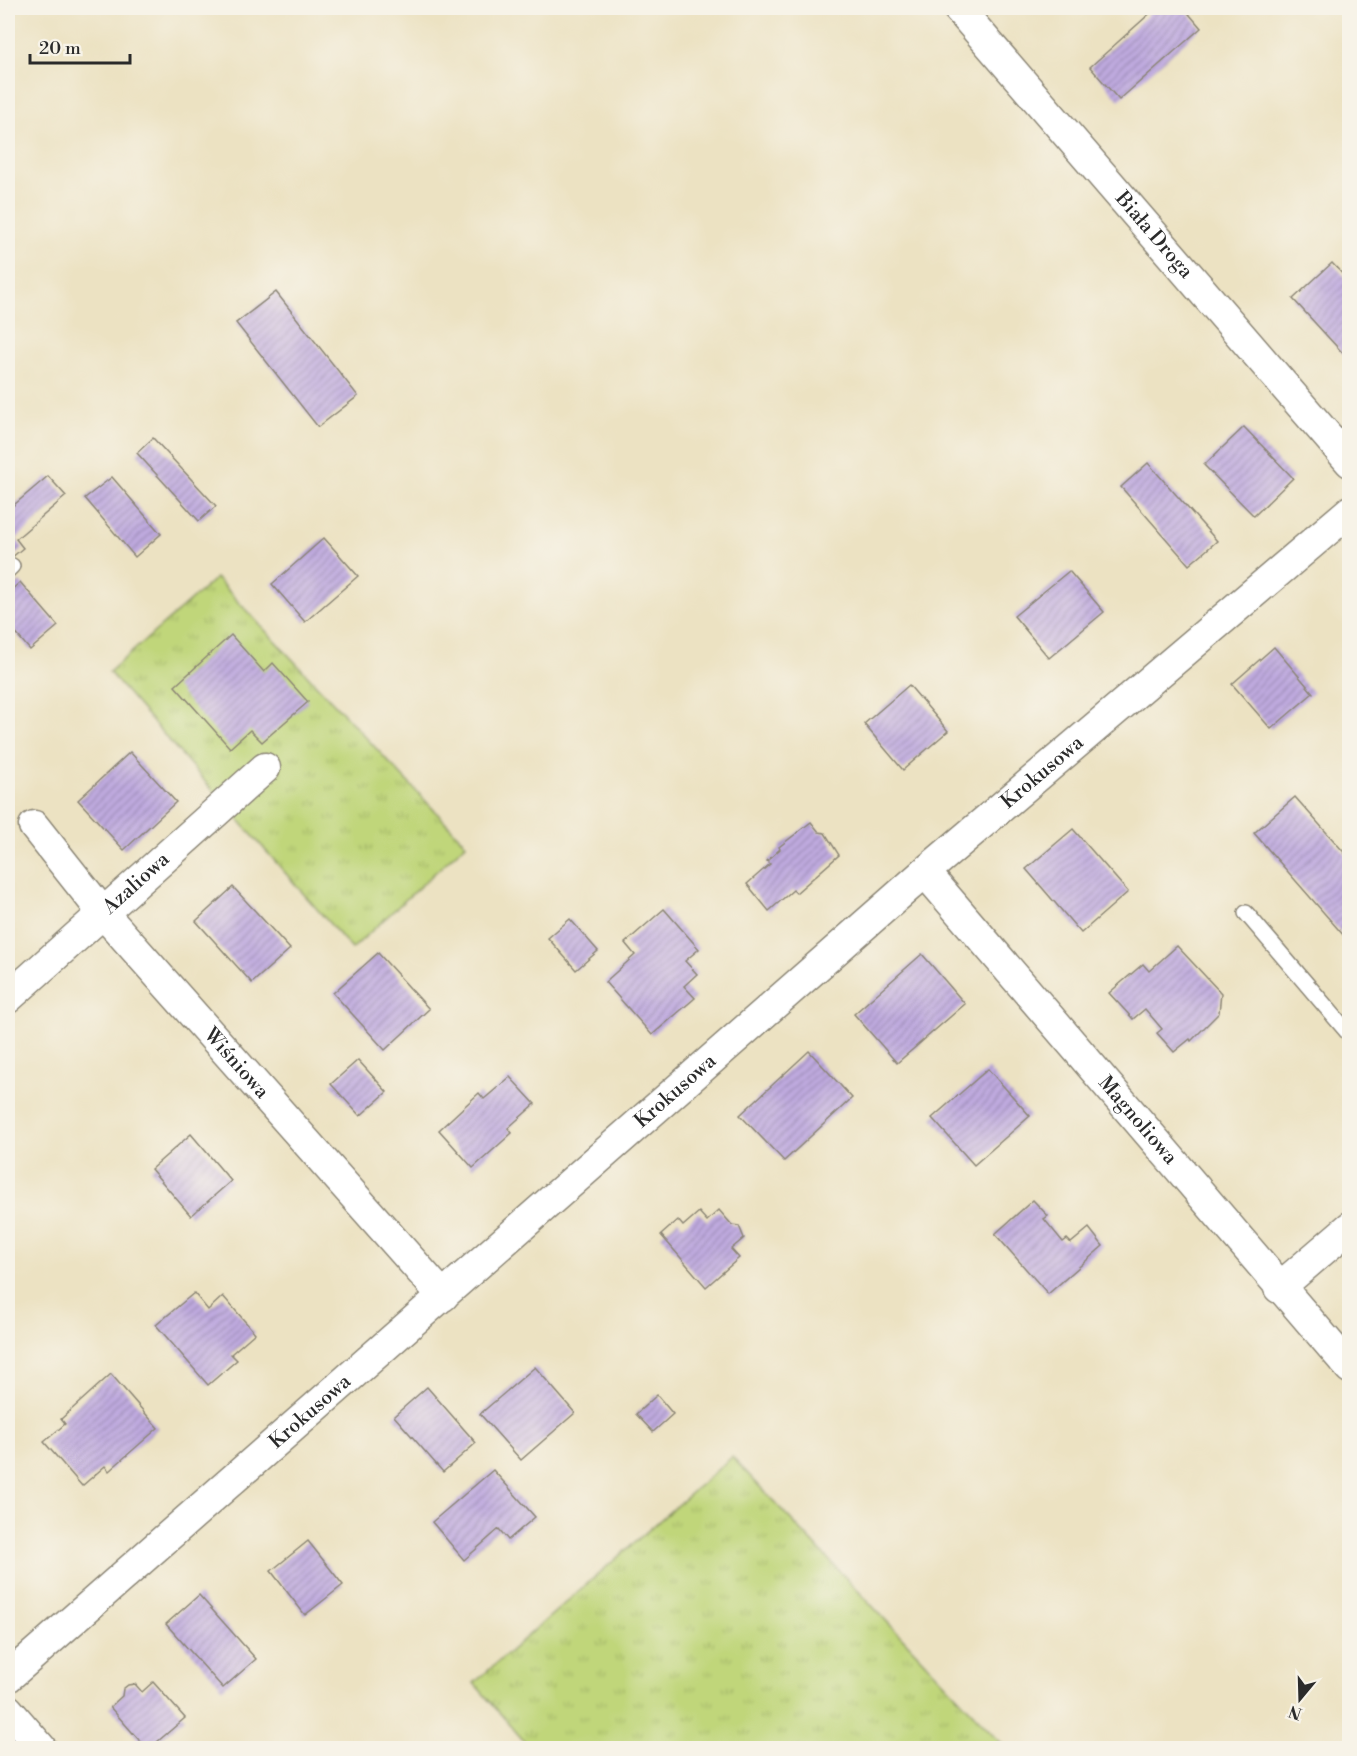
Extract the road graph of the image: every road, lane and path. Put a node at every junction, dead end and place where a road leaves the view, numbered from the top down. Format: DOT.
graph roads {
  1 [pos="958,8"];
  2 [pos="1350,462"];
  3 [pos="1350,511"];
  4 [pos="265,768"];
  5 [pos="34,826"];
  6 [pos="925,872"];
  7 [pos="104,913"];
  8 [pos="1246,913"];
  9 [pos="8,998"];
  10 [pos="1350,1035"];
  11 [pos="1350,1227"];
  12 [pos="1279,1288"];
  13 [pos="442,1296"];
  14 [pos="1350,1368"];
  15 [pos="8,1677"];
  16 [pos="8,1710"];
  17 [pos="41,1749"];
  1 -- 2 [label="street, Biała Droga"];
  3 -- 6 [label="street, Krokusowa"];
  4 -- 7 [label="street, Azaliowa"];
  5 -- 7 [label="street, Wiśniowa"];
  6 -- 12 [label="street, Magnoliowa"];
  6 -- 13 [label="street, Krokusowa"];
  7 -- 9 [label="street, Azaliowa"];
  7 -- 13 [label="street, Wiśniowa"];
  8 -- 10 [label="lane"];
  11 -- 12 [label="street"];
  12 -- 14 [label="street, Magnoliowa"];
  13 -- 15 [label="street, Krokusowa"];
  16 -- 17 [label="street"];
}
